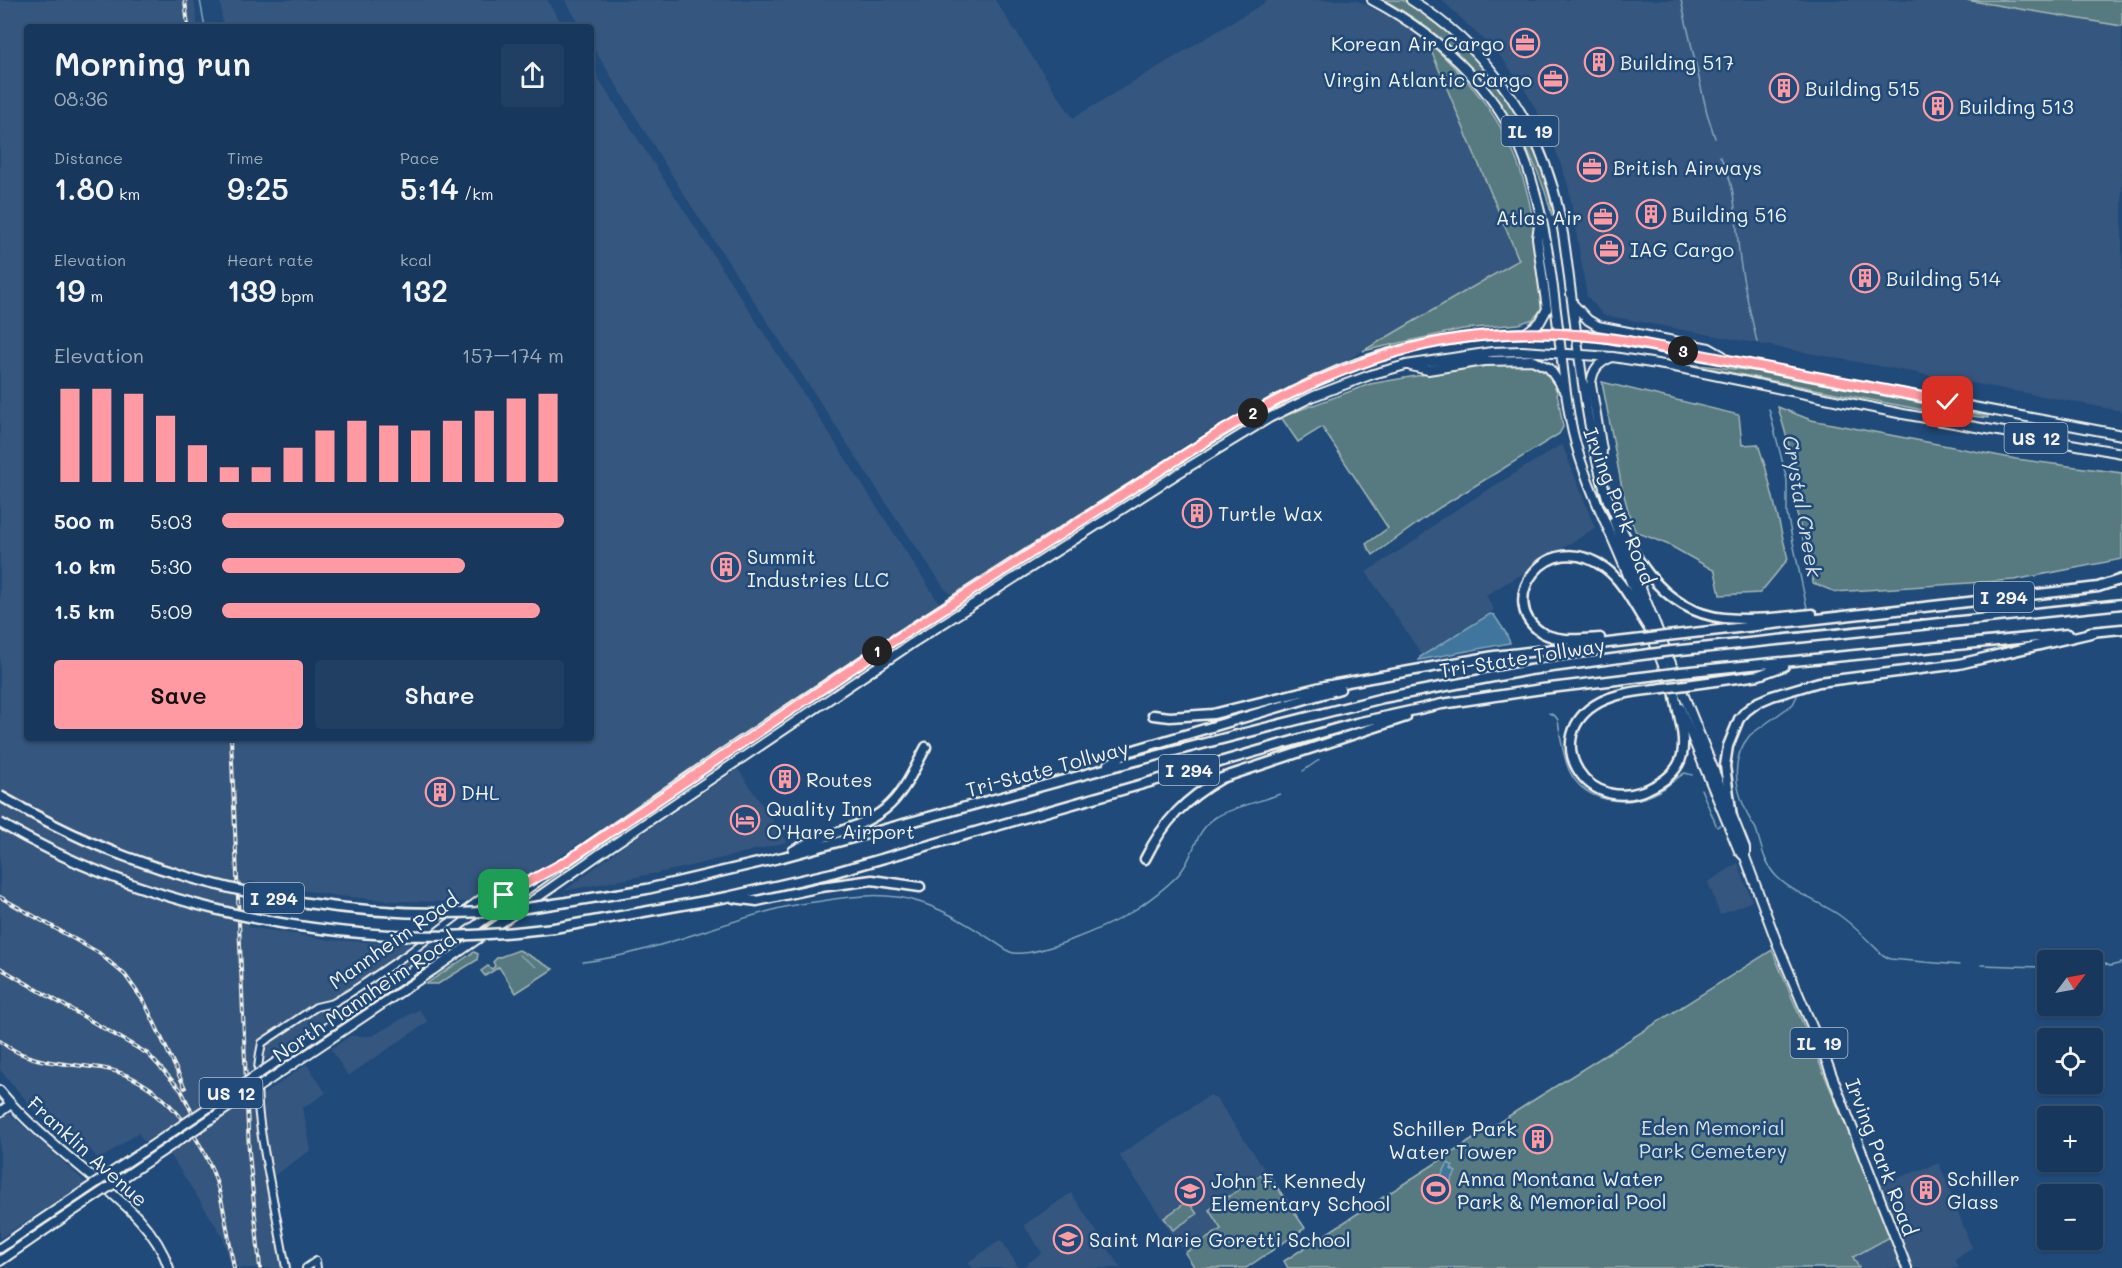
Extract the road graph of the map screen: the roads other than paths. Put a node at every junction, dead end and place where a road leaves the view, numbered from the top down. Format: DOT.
graph roads {
  1 [pos="1372,0"];
  2 [pos="1411,0"];
  3 [pos="1541,217"];
  4 [pos="1573,304"];
  5 [pos="1525,332"];
  6 [pos="1558,333"];
  7 [pos="1577,334"];
  8 [pos="1561,352"];
  9 [pos="1580,354"];
  10 [pos="1613,357"];
  11 [pos="1729,360"];
  12 [pos="1406,365"];
  13 [pos="1566,394"];
  14 [pos="2122,435"];
  15 [pos="2122,453"];
  16 [pos="1600,473"];
  17 [pos="1606,496"];
  18 [pos="2122,581"];
  19 [pos="2122,604"];
  20 [pos="1899,609"];
  21 [pos="1648,627"];
  22 [pos="2122,629"];
  23 [pos="2095,632"];
  24 [pos="1642,637"];
  25 [pos="1796,661"];
  26 [pos="1372,679"];
  27 [pos="1675,696"];
  28 [pos="1442,704"];
  29 [pos="1153,715"];
  30 [pos="926,747"];
  31 [pos="1104,769"];
  32 [pos="0,796"];
  33 [pos="1732,817"];
  34 [pos="0,823"];
  35 [pos="783,857"];
  36 [pos="1745,857"];
  37 [pos="1145,859"];
  38 [pos="567,861"];
  39 [pos="920,887"];
  40 [pos="727,897"];
  41 [pos="480,899"];
  42 [pos="502,908"];
  43 [pos="0,1091"];
  44 [pos="11,1104"];
  45 [pos="0,1112"];
  46 [pos="0,1248"];
  47 [pos="0,1261"];
  48 [pos="317,1264"];
  49 [pos="169,1268"];
  50 [pos="286,1268"];
  51 [pos="306,1268"];
  52 [pos="1907,1268"];
  1 -- 3 [label="main road, Irving Park Road / IL 19"];
  2 -- 4 [label="main road, Irving Park Road / IL 19"];
  3 -- 5 [label="main road"];
  3 -- 6 [label="main road, Irving Park Road / IL 19"];
  4 -- 7 [label="main road, Irving Park Road / IL 19"];
  4 -- 11 [label="main road"];
  5 -- 6 [label="main road, US 12"];
  5 -- 38 [label="main road, North Mannheim Road / US 12"];
  6 -- 7 [label="main road, US 12"];
  6 -- 8 [label="main road, Irving Park Road / IL 19"];
  7 -- 9 [label="main road, Irving Park Road / IL 19"];
  7 -- 11 [label="main road, US 12"];
  8 -- 9 [label="main road, US 12"];
  8 -- 12 [label="main road, US 12"];
  8 -- 13 [label="main road, Irving Park Road / IL 19"];
  9 -- 10 [label="main road, US 12"];
  9 -- 16 [label="main road, Irving Park Road / IL 19"];
  10 -- 15 [label="main road, US 12"];
  10 -- 16 [label="main road"];
  11 -- 14 [label="main road, US 12"];
  12 -- 13 [label="main road"];
  12 -- 47 [label="main road, North Mannheim Road / US 12, bridge"];
  13 -- 21 [label="main road, Irving Park Road / IL 19"];
  16 -- 17 [label="main road, Irving Park Road / IL 19"];
  17 -- 20 [label="highway"];
  17 -- 33 [label="main road, Irving Park Road / IL 19"];
  18 -- 20 [label="highway, I 294"];
  19 -- 31 [label="highway, Tri-State Tollway / I 294, bridge"];
  20 -- 24 [label="highway, I 294, bridge"];
  21 -- 24 [label="highway"];
  21 -- 27 [label="main road, Irving Park Road / IL 19"];
  22 -- 23 [label="highway, Tri-State Tollway / I 294"];
  23 -- 25 [label="highway, Tri-State Tollway / I 294"];
  23 -- 33 [label="highway"];
  24 -- 26 [label="highway, I 294"];
  25 -- 27 [label="highway, bridge"];
  25 -- 28 [label="highway, Tri-State Tollway / I 294, bridge"];
  26 -- 29 [label="highway"];
  26 -- 31 [label="highway, I 294"];
  27 -- 36 [label="main road, Irving Park Road / IL 19"];
  28 -- 37 [label="highway"];
  28 -- 40 [label="highway, Tri-State Tollway / I 294"];
  30 -- 35 [label="highway"];
  31 -- 35 [label="highway, Tri-State Tollway / I 294"];
  32 -- 35 [label="highway, Tri-State Tollway / I 294, bridge"];
  33 -- 36 [label="main road, Irving Park Road / IL 19"];
  34 -- 40 [label="highway, Tri-State Tollway / I 294, bridge"];
  36 -- 52 [label="main road, Irving Park Road / IL 19"];
  38 -- 41 [label="street, Mannheim Road"];
  38 -- 42 [label="main road, North Mannheim Road / US 12"];
  39 -- 40 [label="highway"];
  41 -- 42 [label="street, Mannheim Road"];
  41 -- 50 [label="street, Mannheim Road"];
  42 -- 46 [label="main road, North Mannheim Road / US 12, bridge"];
  43 -- 44 [label="main road, Franklin Avenue"];
  44 -- 45 [label="main road"];
  44 -- 49 [label="main road, Franklin Avenue"];
  48 -- 51 [label="street"];
}
